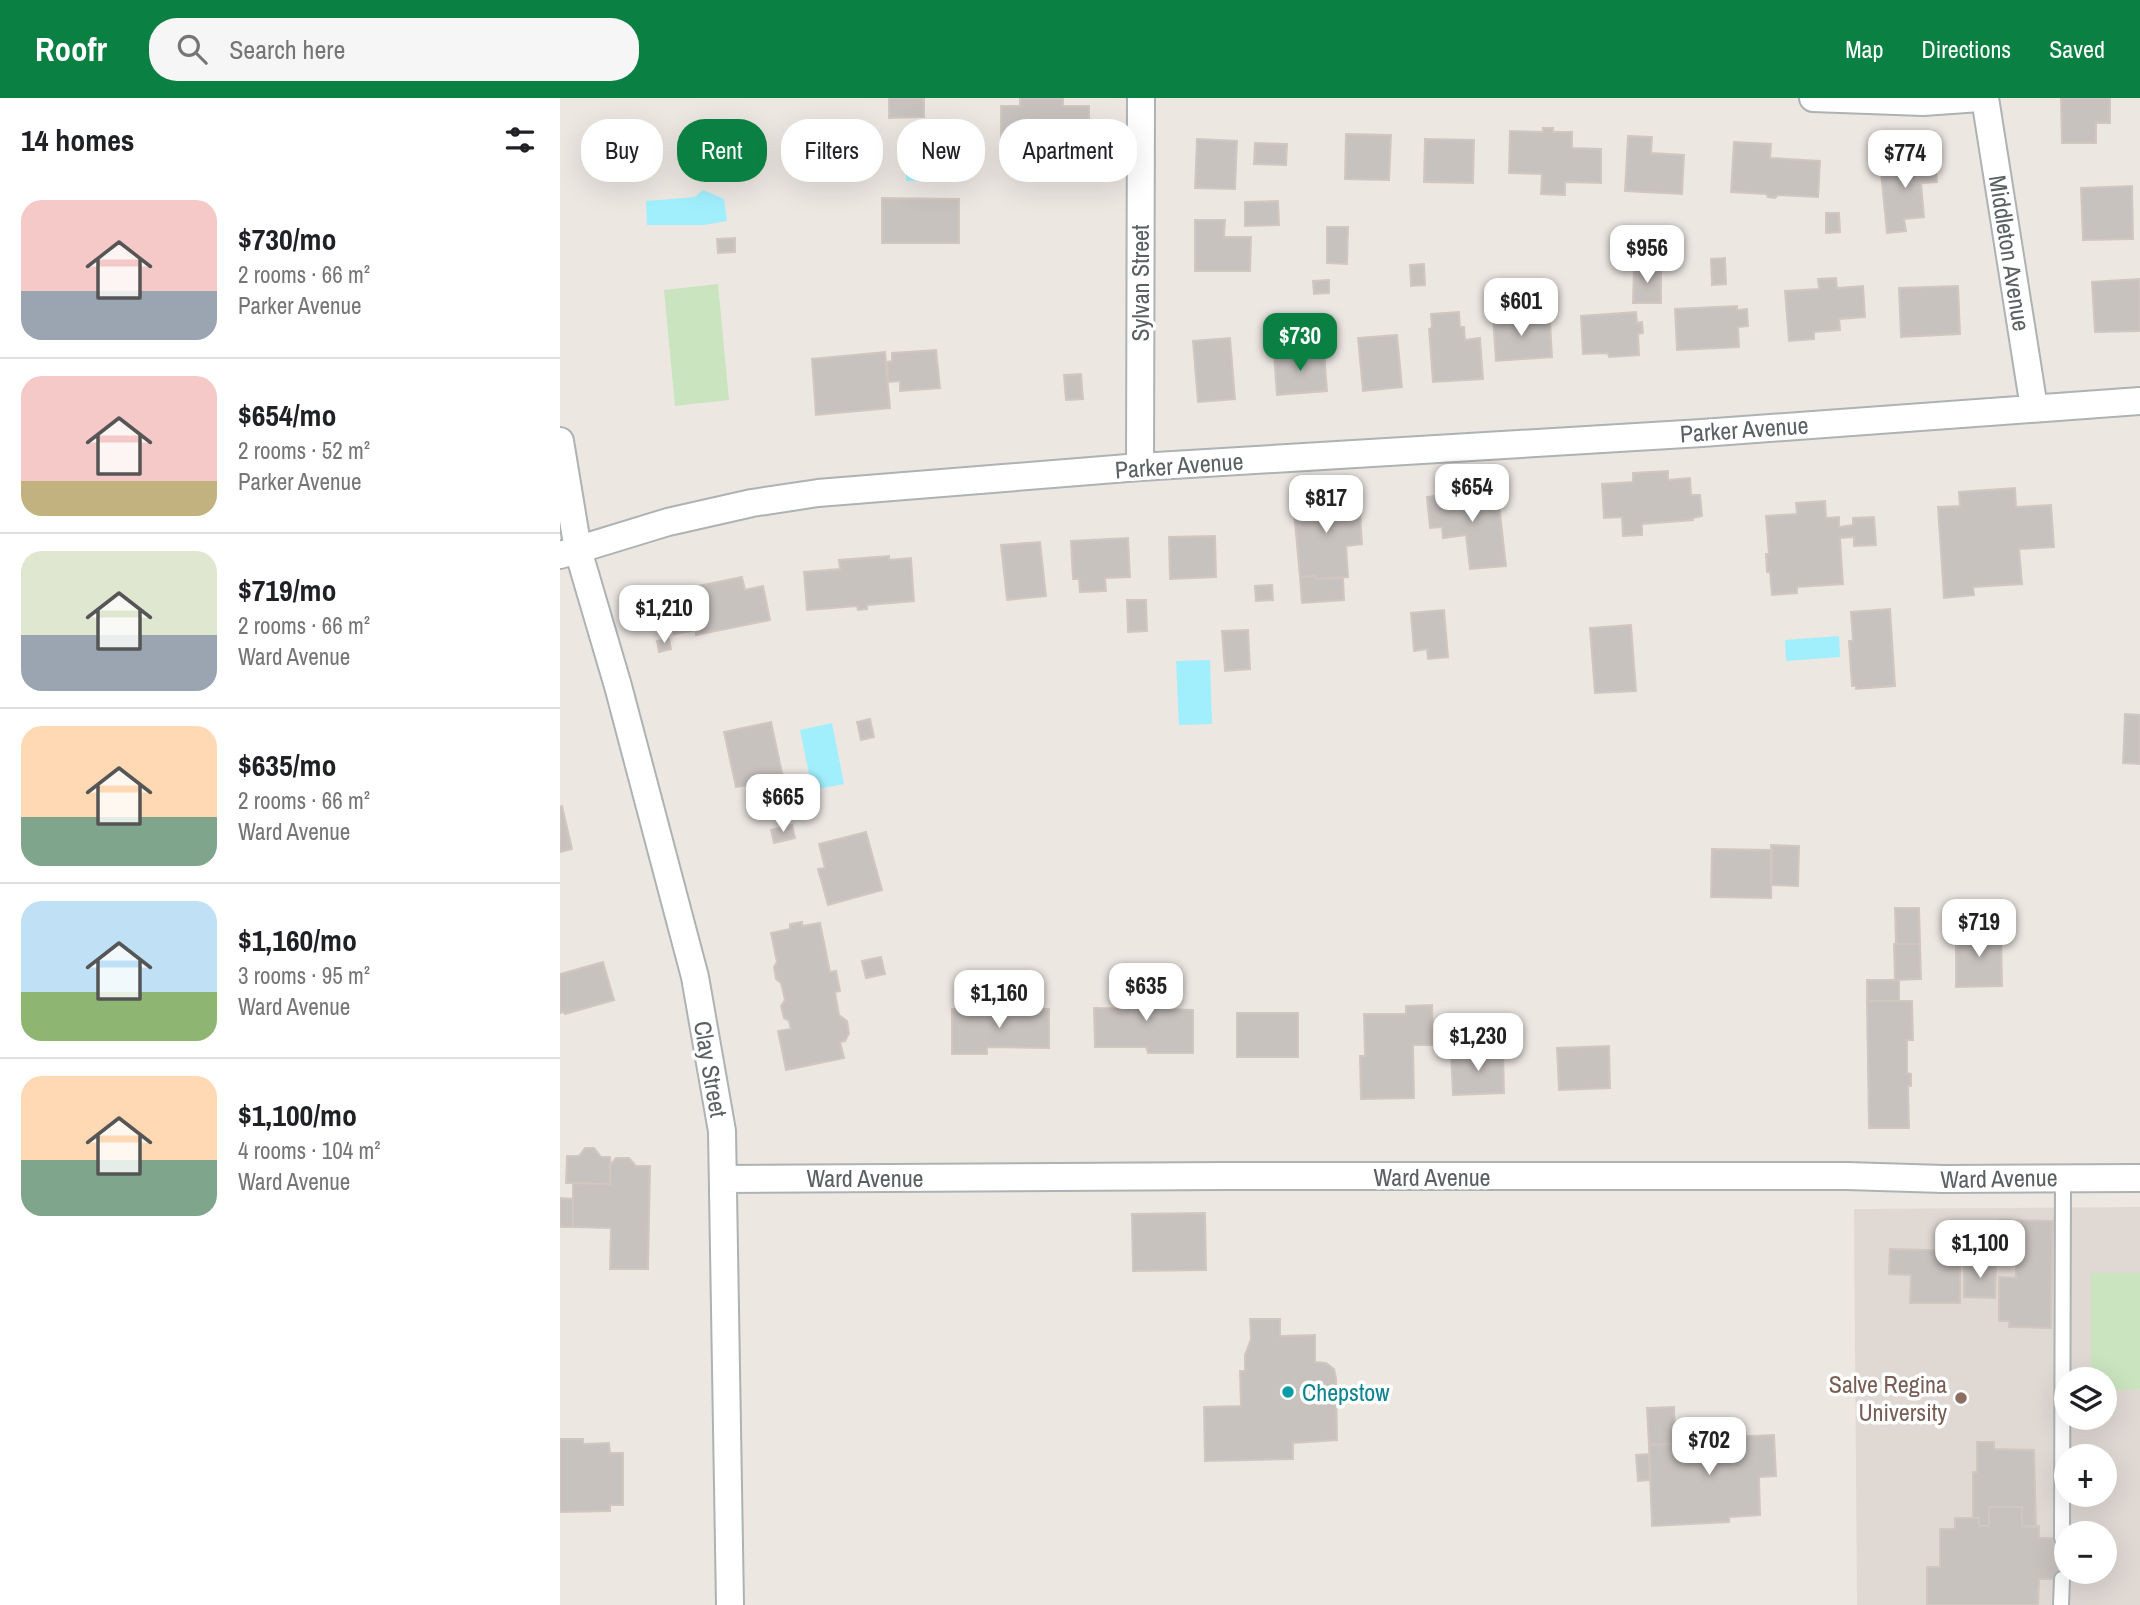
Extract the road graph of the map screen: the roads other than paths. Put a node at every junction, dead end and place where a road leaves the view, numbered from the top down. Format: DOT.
graph roads {
  1 [pos="1141,98"];
  2 [pos="1813,98"];
  3 [pos="1979,98"];
  4 [pos="1985,98"];
  5 [pos="2140,401"];
  6 [pos="2034,408"];
  7 [pos="560,441"];
  8 [pos="1140,467"];
  9 [pos="569,552"];
  10 [pos="2063,1177"];
  11 [pos="2140,1178"];
  12 [pos="724,1179"];
  13 [pos="2062,1521"];
  14 [pos="2062,1584"];
  15 [pos="730,1605"];
  16 [pos="2061,1605"];
  1 -- 8 [label="street, Sylvan Street"];
  2 -- 3 [label="street"];
  4 -- 6 [label="street, Middleton Avenue"];
  5 -- 6 [label="street, Parker Avenue"];
  6 -- 8 [label="street, Parker Avenue"];
  7 -- 9 [label="street, Clay Street"];
  8 -- 9 [label="street, Parker Avenue"];
  9 -- 12 [label="street, Clay Street"];
  10 -- 11 [label="street, Ward Avenue"];
  10 -- 12 [label="street, Ward Avenue"];
  10 -- 13 [label="lane"];
  12 -- 15 [label="street, Clay Street"];
  14 -- 16 [label="lane"];
}
